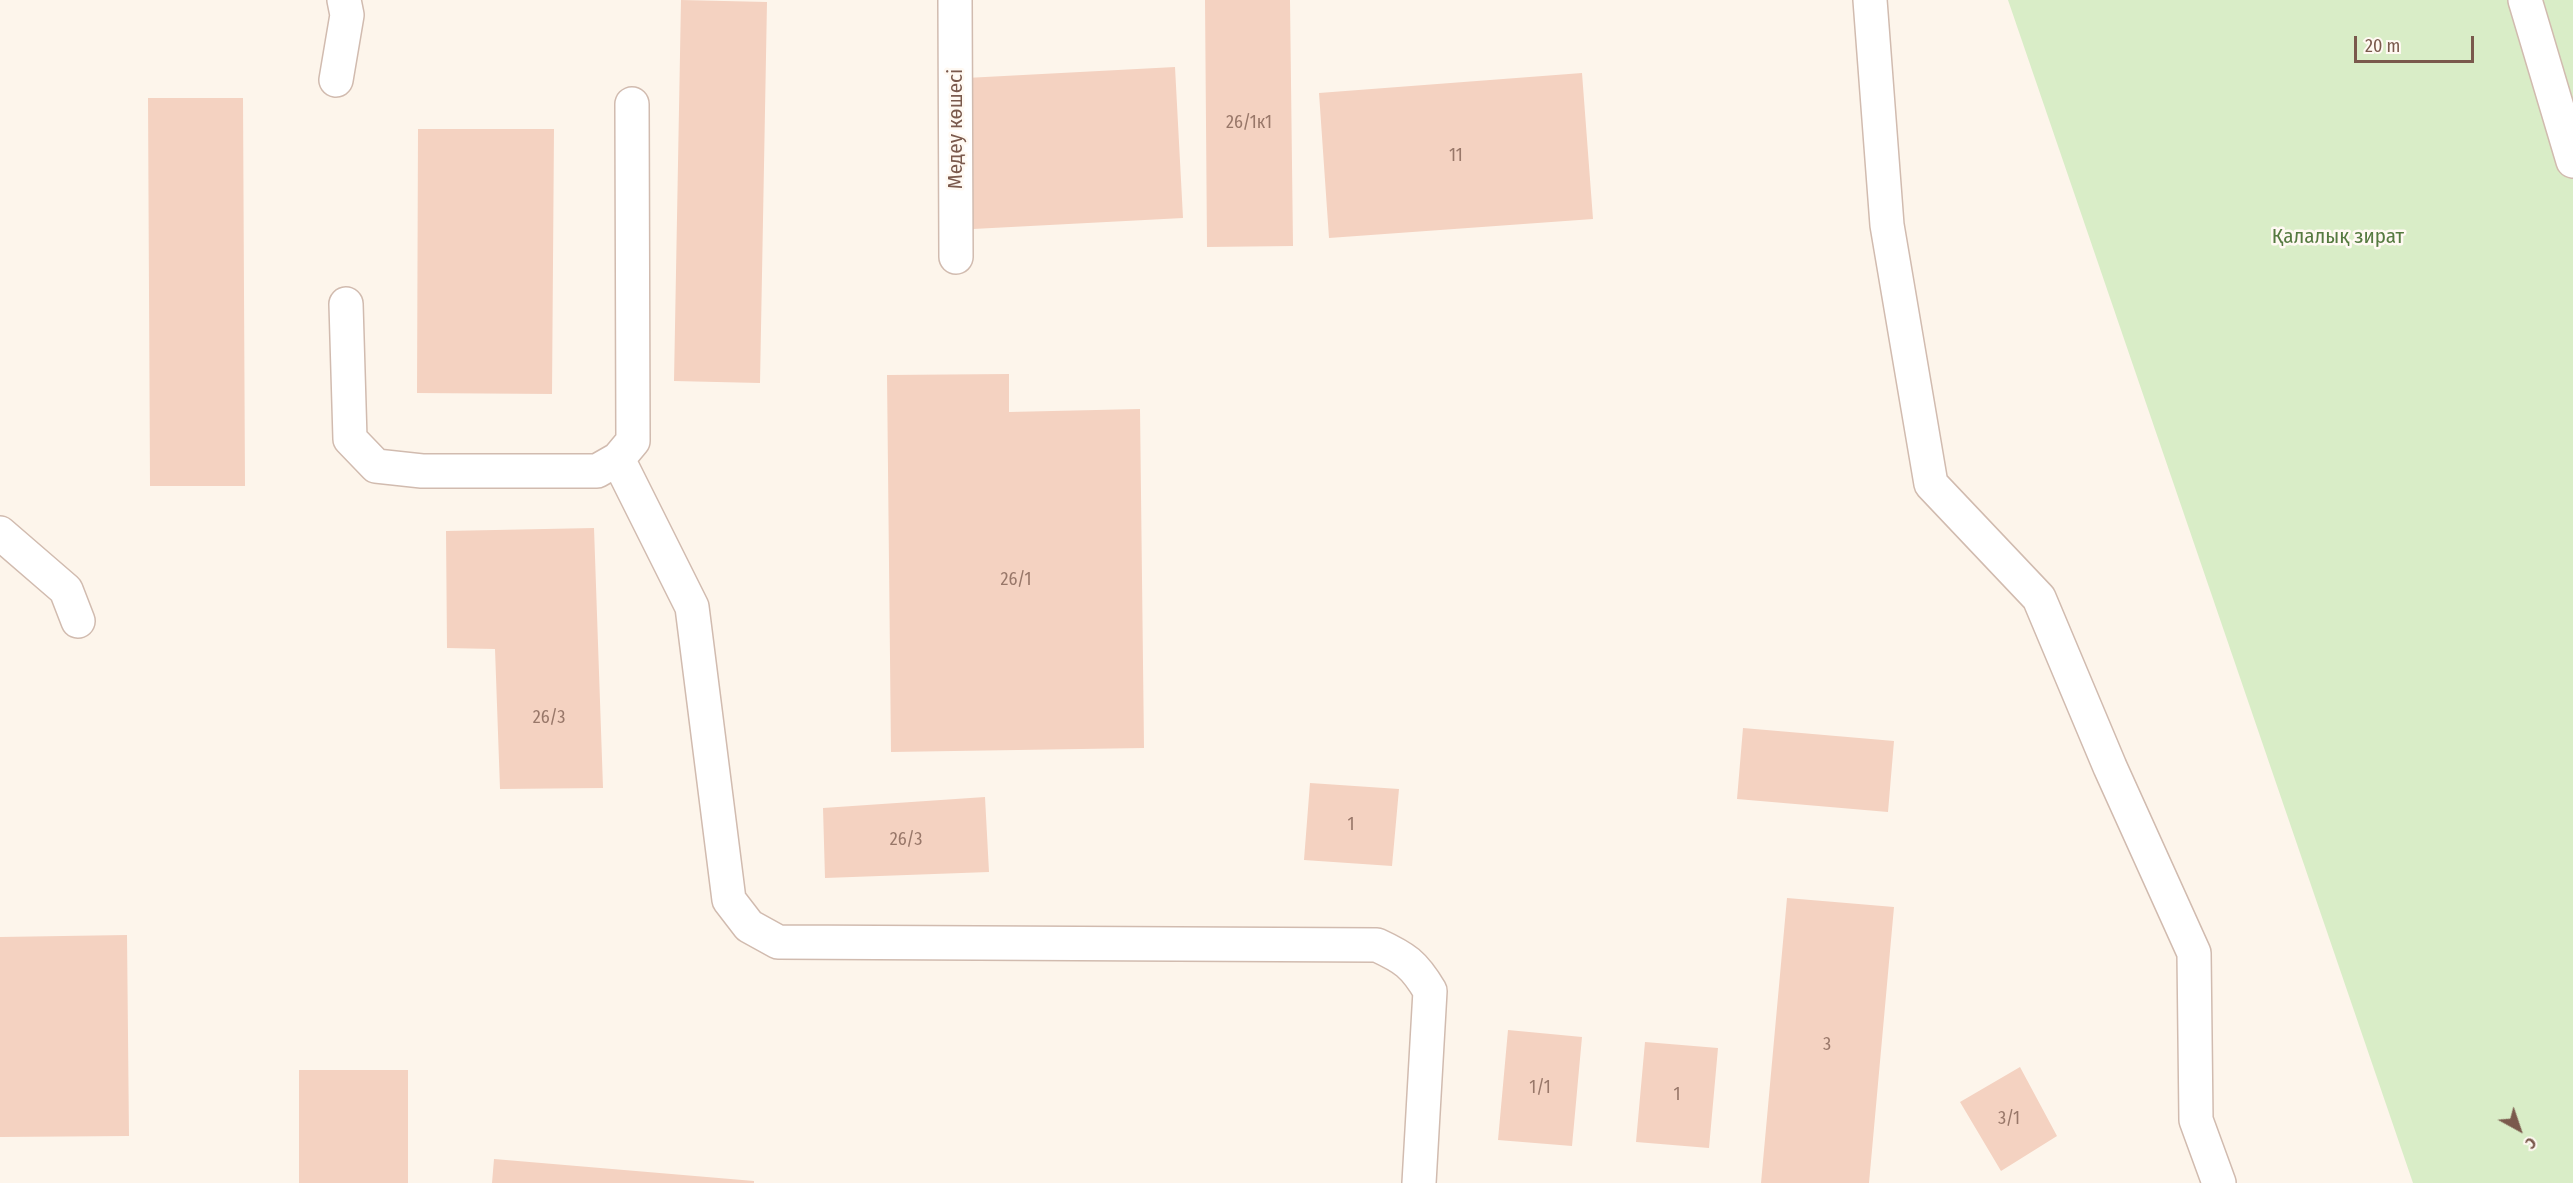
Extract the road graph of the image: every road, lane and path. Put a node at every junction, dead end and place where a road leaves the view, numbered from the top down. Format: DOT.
graph roads {
  1 [pos="345,0"];
  2 [pos="955,0"];
  3 [pos="1870,0"];
  4 [pos="2524,0"];
  5 [pos="336,80"];
  6 [pos="632,104"];
  7 [pos="2573,160"];
  8 [pos="956,257"];
  9 [pos="346,304"];
  10 [pos="618,459"];
  11 [pos="0,533"];
  12 [pos="78,621"];
  13 [pos="1419,1183"];
  14 [pos="2219,1183"];
  1 -- 5 [label="street"];
  2 -- 8 [label="street, Медеу көшесі"];
  3 -- 14 [label="street"];
  4 -- 7 [label="street"];
  6 -- 10 [label="street"];
  9 -- 10 [label="street"];
  10 -- 13 [label="street"];
  11 -- 12 [label="street"];
}
